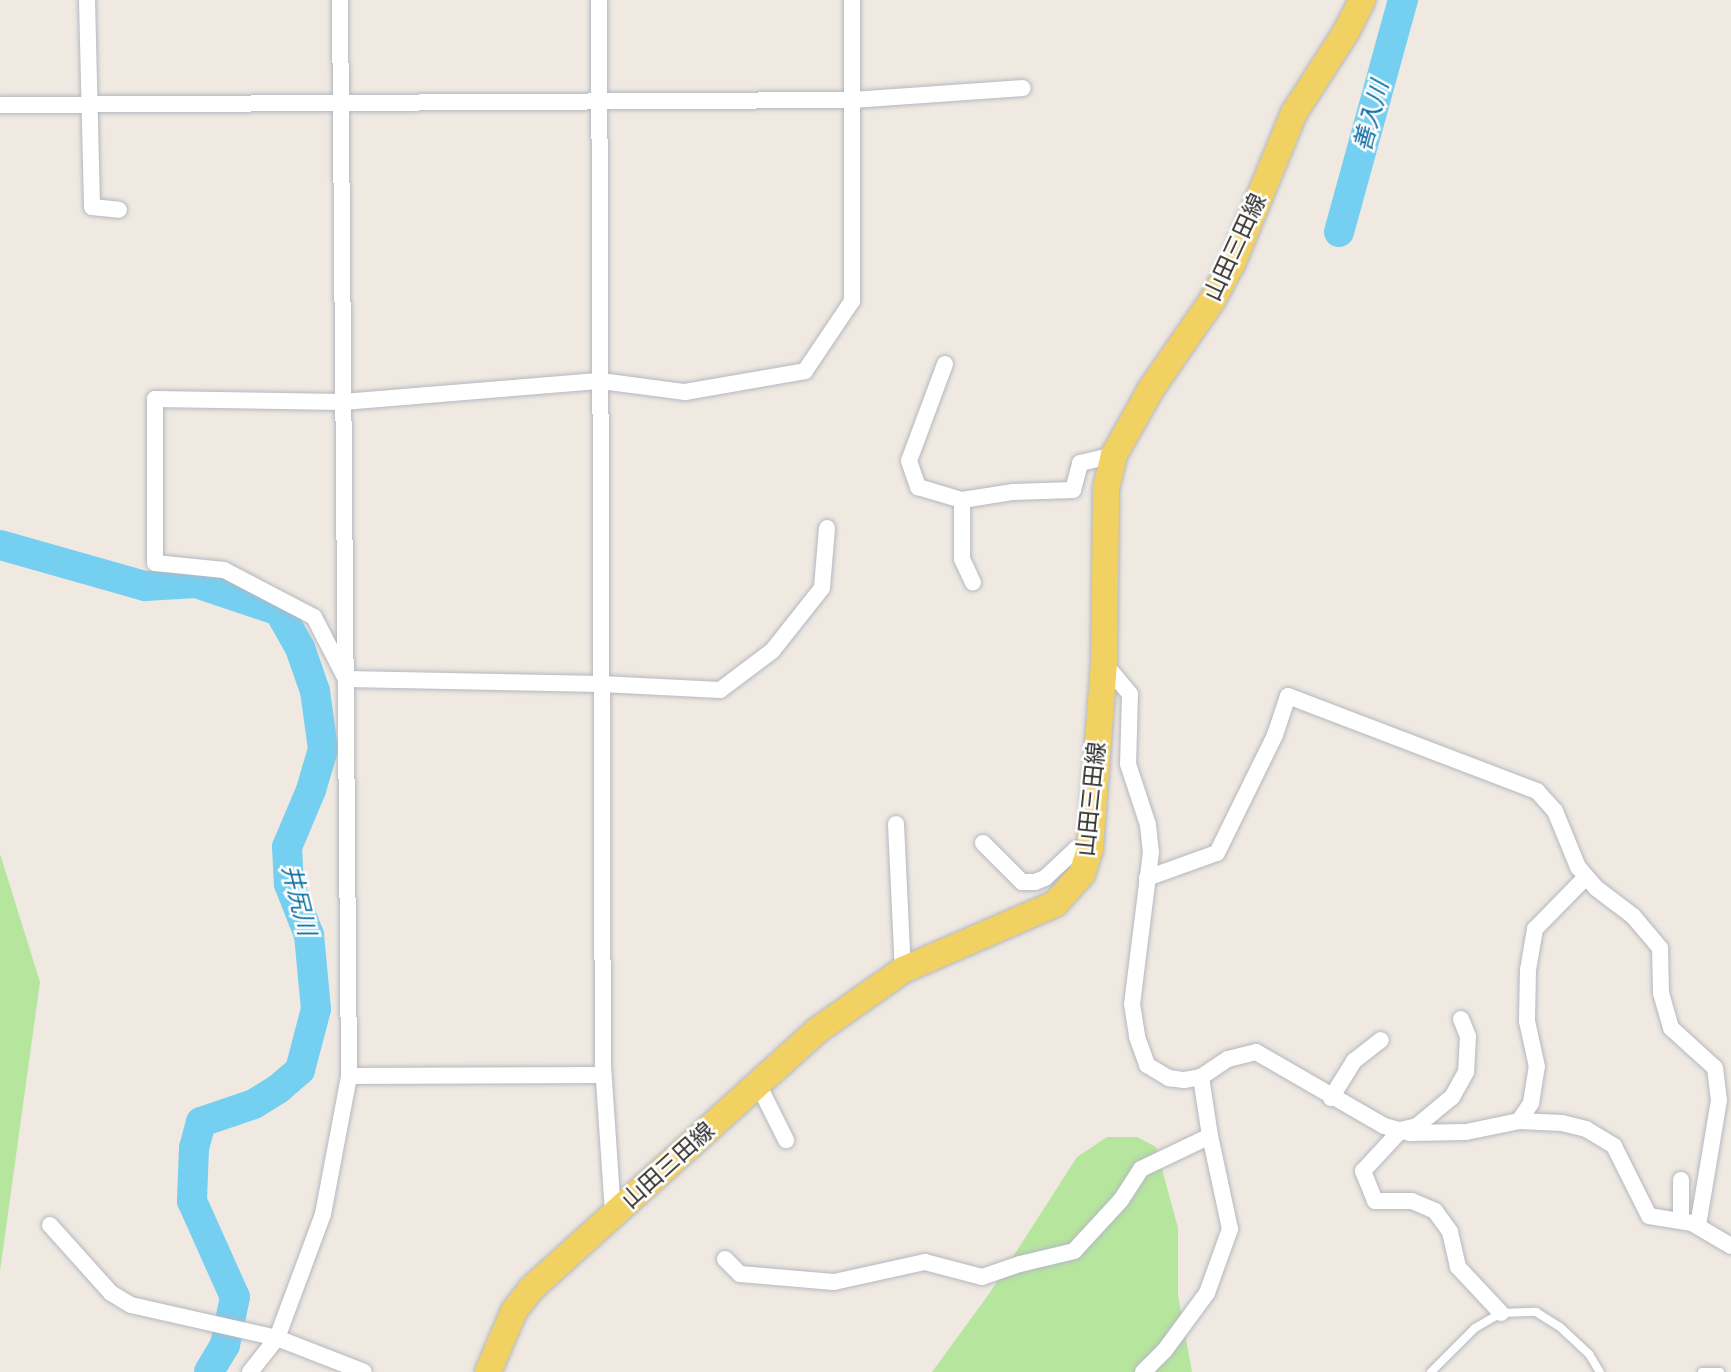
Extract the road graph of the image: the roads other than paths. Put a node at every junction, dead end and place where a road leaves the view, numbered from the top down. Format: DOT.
graph roads {
  1 [pos="87,0"];
  2 [pos="340,0"];
  3 [pos="598,0"];
  4 [pos="852,0"];
  5 [pos="1362,0"];
  6 [pos="1023,88"];
  7 [pos="853,100"];
  8 [pos="598,102"];
  9 [pos="0,105"];
  10 [pos="91,105"];
  11 [pos="341,105"];
  12 [pos="119,210"];
  13 [pos="945,364"];
  14 [pos="601,381"];
  15 [pos="342,402"];
  16 [pos="1114,455"];
  17 [pos="962,500"];
  18 [pos="827,528"];
  19 [pos="972,583"];
  20 [pos="1104,663"];
  21 [pos="346,679"];
  22 [pos="601,684"];
  23 [pos="896,824"];
  24 [pos="983,843"];
  25 [pos="1090,849"];
  26 [pos="1586,877"];
  27 [pos="1147,878"];
  28 [pos="903,971"];
  29 [pos="1461,1019"];
  30 [pos="1381,1040"];
  31 [pos="603,1075"];
  32 [pos="349,1076"];
  33 [pos="1201,1077"];
  34 [pos="758,1084"];
  35 [pos="1331,1098"];
  36 [pos="1519,1121"];
  37 [pos="1401,1130"];
  38 [pos="1210,1136"];
  39 [pos="786,1140"];
  40 [pos="1681,1180"];
  41 [pos="613,1214"];
  42 [pos="1681,1221"];
  43 [pos="50,1225"];
  44 [pos="1698,1226"];
  45 [pos="1731,1245"];
  46 [pos="725,1259"];
  47 [pos="1501,1313"];
  48 [pos="277,1338"];
  49 [pos="250,1372"];
  50 [pos="364,1372"];
  51 [pos="488,1372"];
  52 [pos="1143,1372"];
  53 [pos="1431,1372"];
  54 [pos="1600,1372"];
  55 [pos="1702,1372"];
  56 [pos="1720,1372"];
  1 -- 10 [label="street"];
  2 -- 11 [label="street"];
  3 -- 8 [label="street"];
  4 -- 7 [label="street"];
  5 -- 16 [label="main road, 山田三田線"];
  6 -- 7 [label="street"];
  7 -- 8 [label="street"];
  7 -- 14 [label="street"];
  8 -- 11 [label="street"];
  8 -- 14 [label="street"];
  9 -- 10 [label="street"];
  10 -- 11 [label="street"];
  10 -- 12 [label="street"];
  11 -- 15 [label="street"];
  13 -- 17 [label="street"];
  14 -- 15 [label="street"];
  14 -- 22 [label="street"];
  15 -- 21 [label="street"];
  15 -- 21 [label="street"];
  16 -- 17 [label="street"];
  16 -- 20 [label="main road, 山田三田線"];
  17 -- 19 [label="street"];
  18 -- 22 [label="street"];
  20 -- 25 [label="main road, 山田三田線"];
  20 -- 27 [label="street"];
  21 -- 22 [label="street"];
  21 -- 32 [label="street"];
  22 -- 31 [label="street"];
  23 -- 28 [label="street"];
  24 -- 25 [label="street"];
  25 -- 28 [label="main road, 山田三田線"];
  26 -- 27 [label="street"];
  26 -- 36 [label="street"];
  26 -- 44 [label="street"];
  27 -- 33 [label="street"];
  28 -- 34 [label="main road, 山田三田線"];
  29 -- 37 [label="street"];
  30 -- 35 [label="street"];
  31 -- 32 [label="street"];
  31 -- 41 [label="street"];
  32 -- 48 [label="street"];
  33 -- 35 [label="street"];
  33 -- 38 [label="street"];
  34 -- 39 [label="street"];
  34 -- 41 [label="main road, 山田三田線"];
  35 -- 37 [label="street"];
  36 -- 37 [label="street"];
  36 -- 42 [label="street"];
  37 -- 47 [label="street"];
  38 -- 46 [label="street"];
  38 -- 52 [label="street"];
  40 -- 42 [label="street"];
  41 -- 51 [label="main road, 山田三田線"];
  42 -- 44 [label="street"];
  43 -- 48 [label="street"];
  44 -- 45 [label="street"];
  47 -- 53 [label="lane"];
  47 -- 54 [label="lane"];
  48 -- 49 [label="street"];
  48 -- 50 [label="street"];
  55 -- 56 [label="lane"];
}
